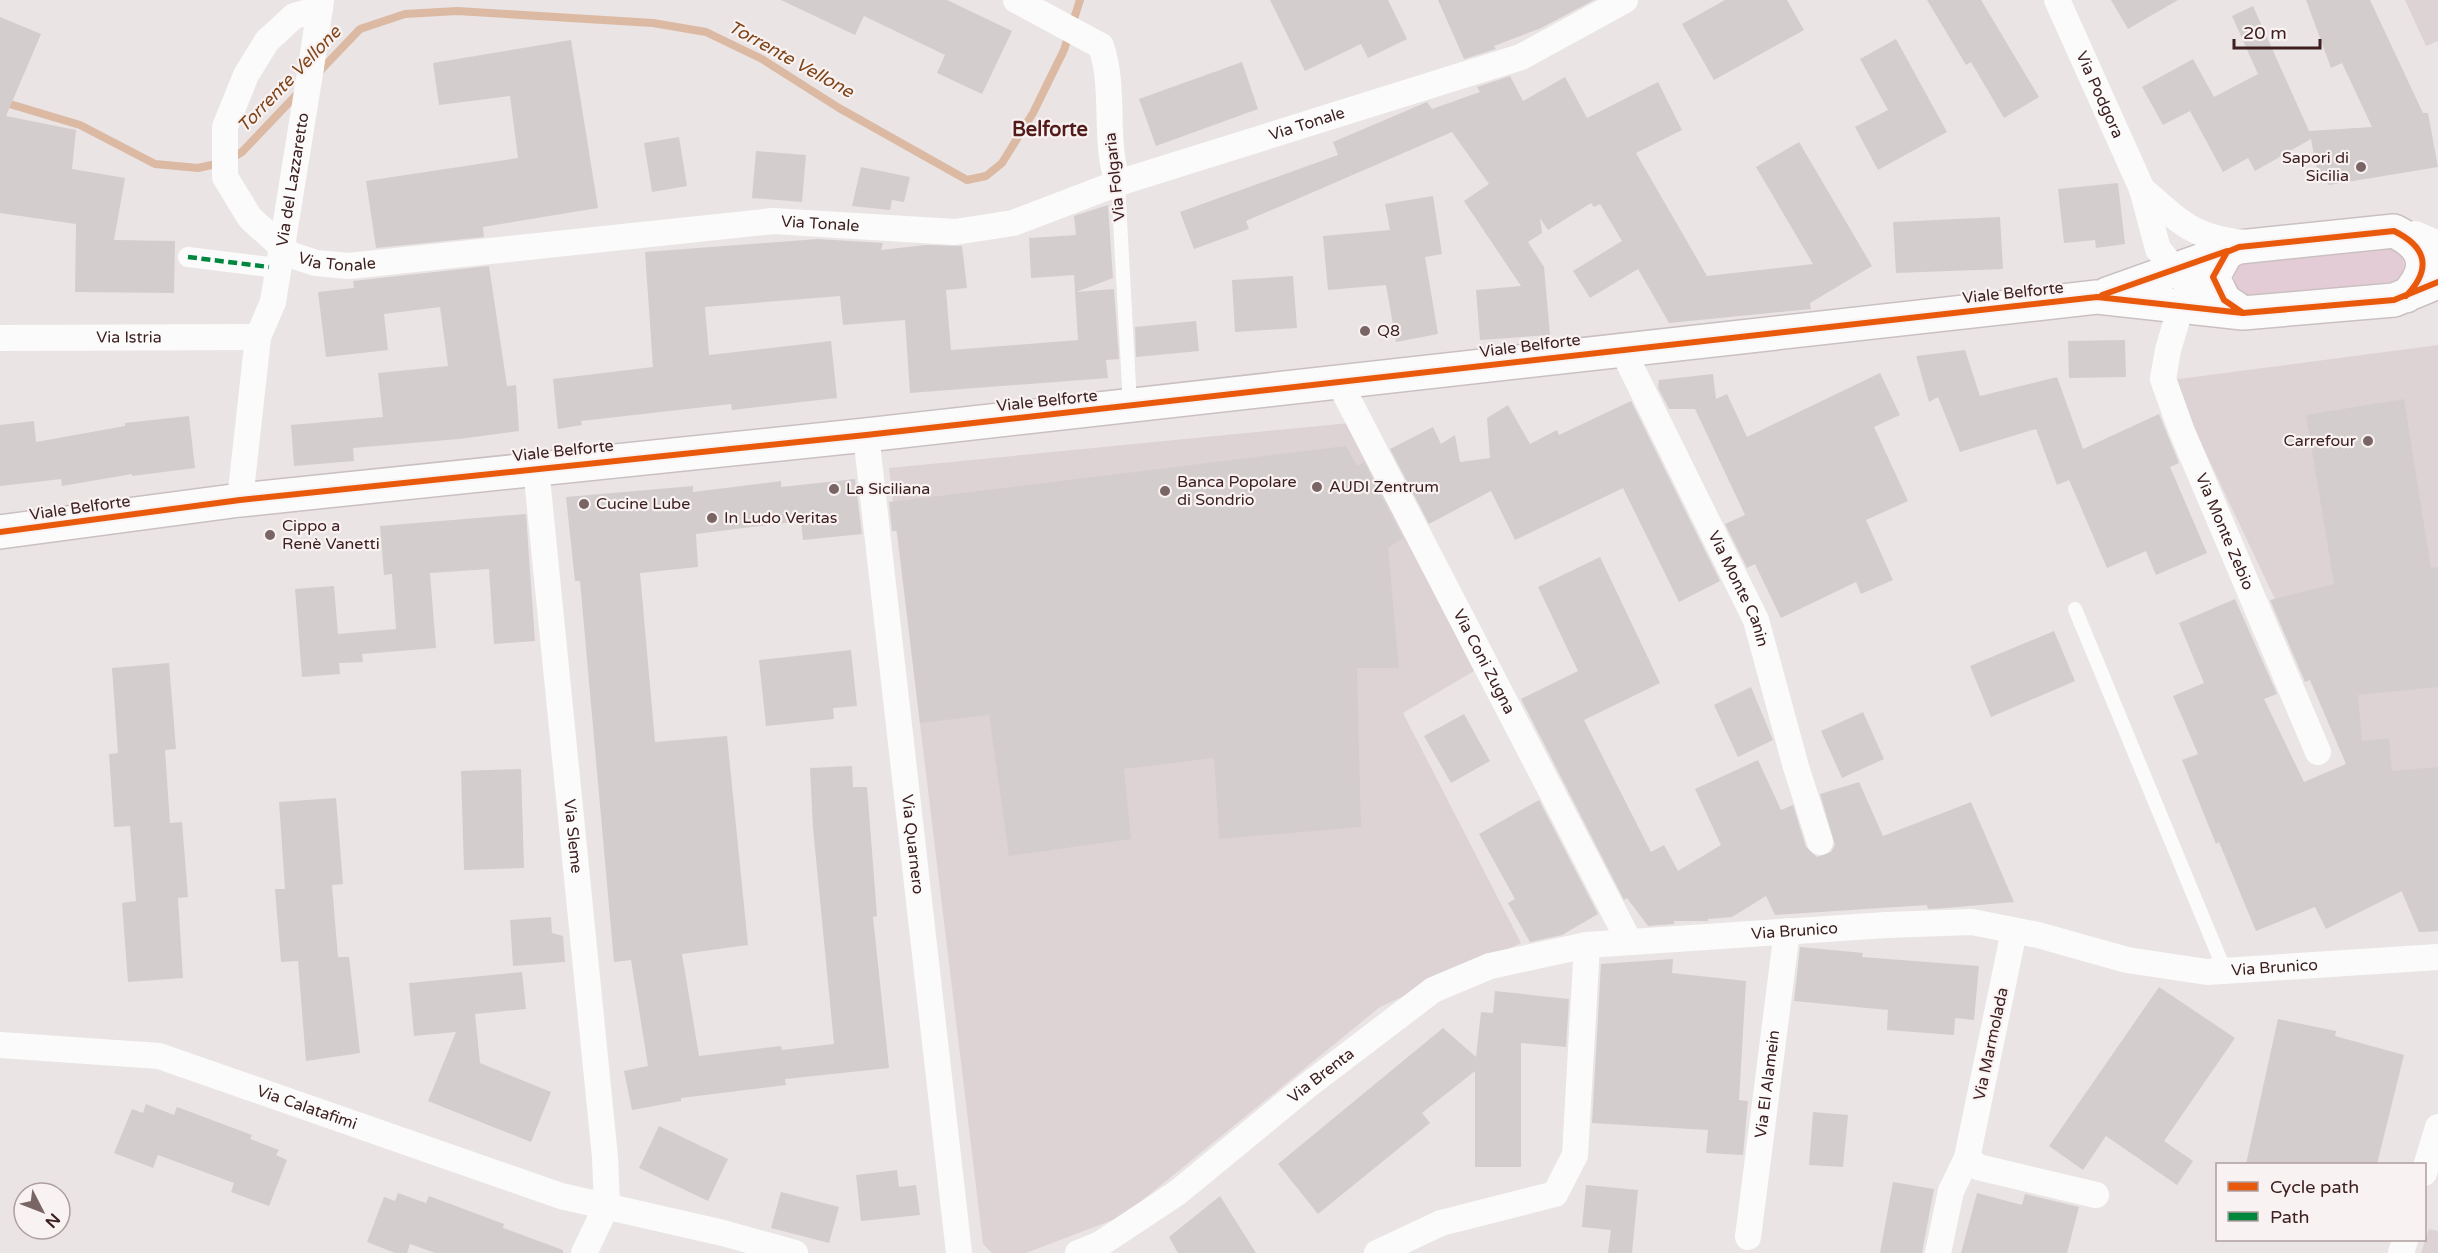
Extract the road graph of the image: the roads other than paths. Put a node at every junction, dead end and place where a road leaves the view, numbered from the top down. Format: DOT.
graph roads {
  1 [pos="1016,0"];
  2 [pos="1625,0"];
  3 [pos="2057,0"];
  4 [pos="320,4"];
  5 [pos="1118,183"];
  6 [pos="2142,189"];
  7 [pos="2421,237"];
  8 [pos="2248,245"];
  9 [pos="188,257"];
  10 [pos="269,267"];
  11 [pos="2175,270"];
  12 [pos="2438,282"];
  13 [pos="2097,297"];
  14 [pos="2400,298"];
  15 [pos="2438,302"];
  16 [pos="2181,306"];
  17 [pos="2231,312"];
  18 [pos="258,337"];
  19 [pos="0,338"];
  20 [pos="1622,349"];
  21 [pos="1339,382"];
  22 [pos="1130,405"];
  23 [pos="866,435"];
  24 [pos="536,468"];
  25 [pos="240,500"];
  26 [pos="0,532"];
  27 [pos="2075,609"];
  28 [pos="2318,752"];
  29 [pos="1820,842"];
  30 [pos="1787,931"];
  31 [pos="2014,931"];
  32 [pos="1629,941"];
  33 [pos="1587,945"];
  34 [pos="2438,957"];
  35 [pos="2225,971"];
  36 [pos="0,1045"];
  37 [pos="2438,1127"];
  38 [pos="1967,1158"];
  39 [pos="2426,1166"];
  40 [pos="2096,1195"];
  41 [pos="607,1205"];
  42 [pos="1748,1237"];
  43 [pos="584,1253"];
  44 [pos="795,1253"];
  45 [pos="959,1253"];
  46 [pos="1078,1253"];
  47 [pos="1377,1253"];
  48 [pos="1938,1253"];
  1 -- 5 [label="street, Via Folgaria"];
  2 -- 5 [label="street, Via Tonale"];
  3 -- 6 [label="street, Via Podgora"];
  4 -- 5 [label="street, Via Tonale"];
  4 -- 18 [label="street, Via del Lazzaretto, bridge"];
  5 -- 22 [label="lane, Via Folgaria"];
  6 -- 8 [label="street, Via Podgora"];
  6 -- 11 [label="street, Via Podgora"];
  7 -- 8 [label="main road, Viale Belforte"];
  7 -- 14 [label="main road"];
  8 -- 11 [label="main road, Viale Belforte"];
  8 -- 17 [label="main road"];
  9 -- 10 [label="street"];
  11 -- 13 [label="main road, Viale Belforte"];
  11 -- 17 [label="street, Via Podgora"];
  12 -- 14 [label="main road"];
  13 -- 16 [label="main road, Viale Belforte"];
  13 -- 20 [label="main road, Viale Belforte"];
  14 -- 15 [label="street"];
  14 -- 17 [label="main road, Viale Belforte"];
  16 -- 17 [label="main road, Viale Belforte"];
  16 -- 28 [label="street, Via Monte Zebio"];
  18 -- 19 [label="street, Via Istria"];
  18 -- 25 [label="street, Via del Lazzaretto"];
  20 -- 21 [label="main road, Viale Belforte"];
  20 -- 29 [label="street, Via Monte Canin"];
  21 -- 22 [label="main road, Viale Belforte"];
  21 -- 32 [label="street, Via Coni Zugna"];
  22 -- 23 [label="main road, Viale Belforte"];
  23 -- 24 [label="main road, Viale Belforte"];
  23 -- 45 [label="street, Via Quarnero"];
  24 -- 25 [label="main road, Viale Belforte"];
  24 -- 41 [label="street, Via Sleme"];
  25 -- 26 [label="main road, Viale Belforte"];
  27 -- 35 [label="lane"];
  30 -- 31 [label="street, Via Brunico"];
  30 -- 32 [label="street, Via Brunico"];
  30 -- 42 [label="street, Via El Alamein"];
  31 -- 35 [label="street, Via Brunico"];
  31 -- 38 [label="street, Via Marmolada"];
  32 -- 33 [label="street, Via Brunico"];
  33 -- 46 [label="street, Via Brenta"];
  33 -- 47 [label="street"];
  34 -- 35 [label="street, Via Brunico"];
  36 -- 41 [label="street, Via Calatafimi"];
  37 -- 39 [label="street"];
  38 -- 40 [label="street"];
  38 -- 48 [label="street, Via Marmolada"];
  41 -- 43 [label="street"];
  41 -- 44 [label="street, Via Calatafimi"];
}
